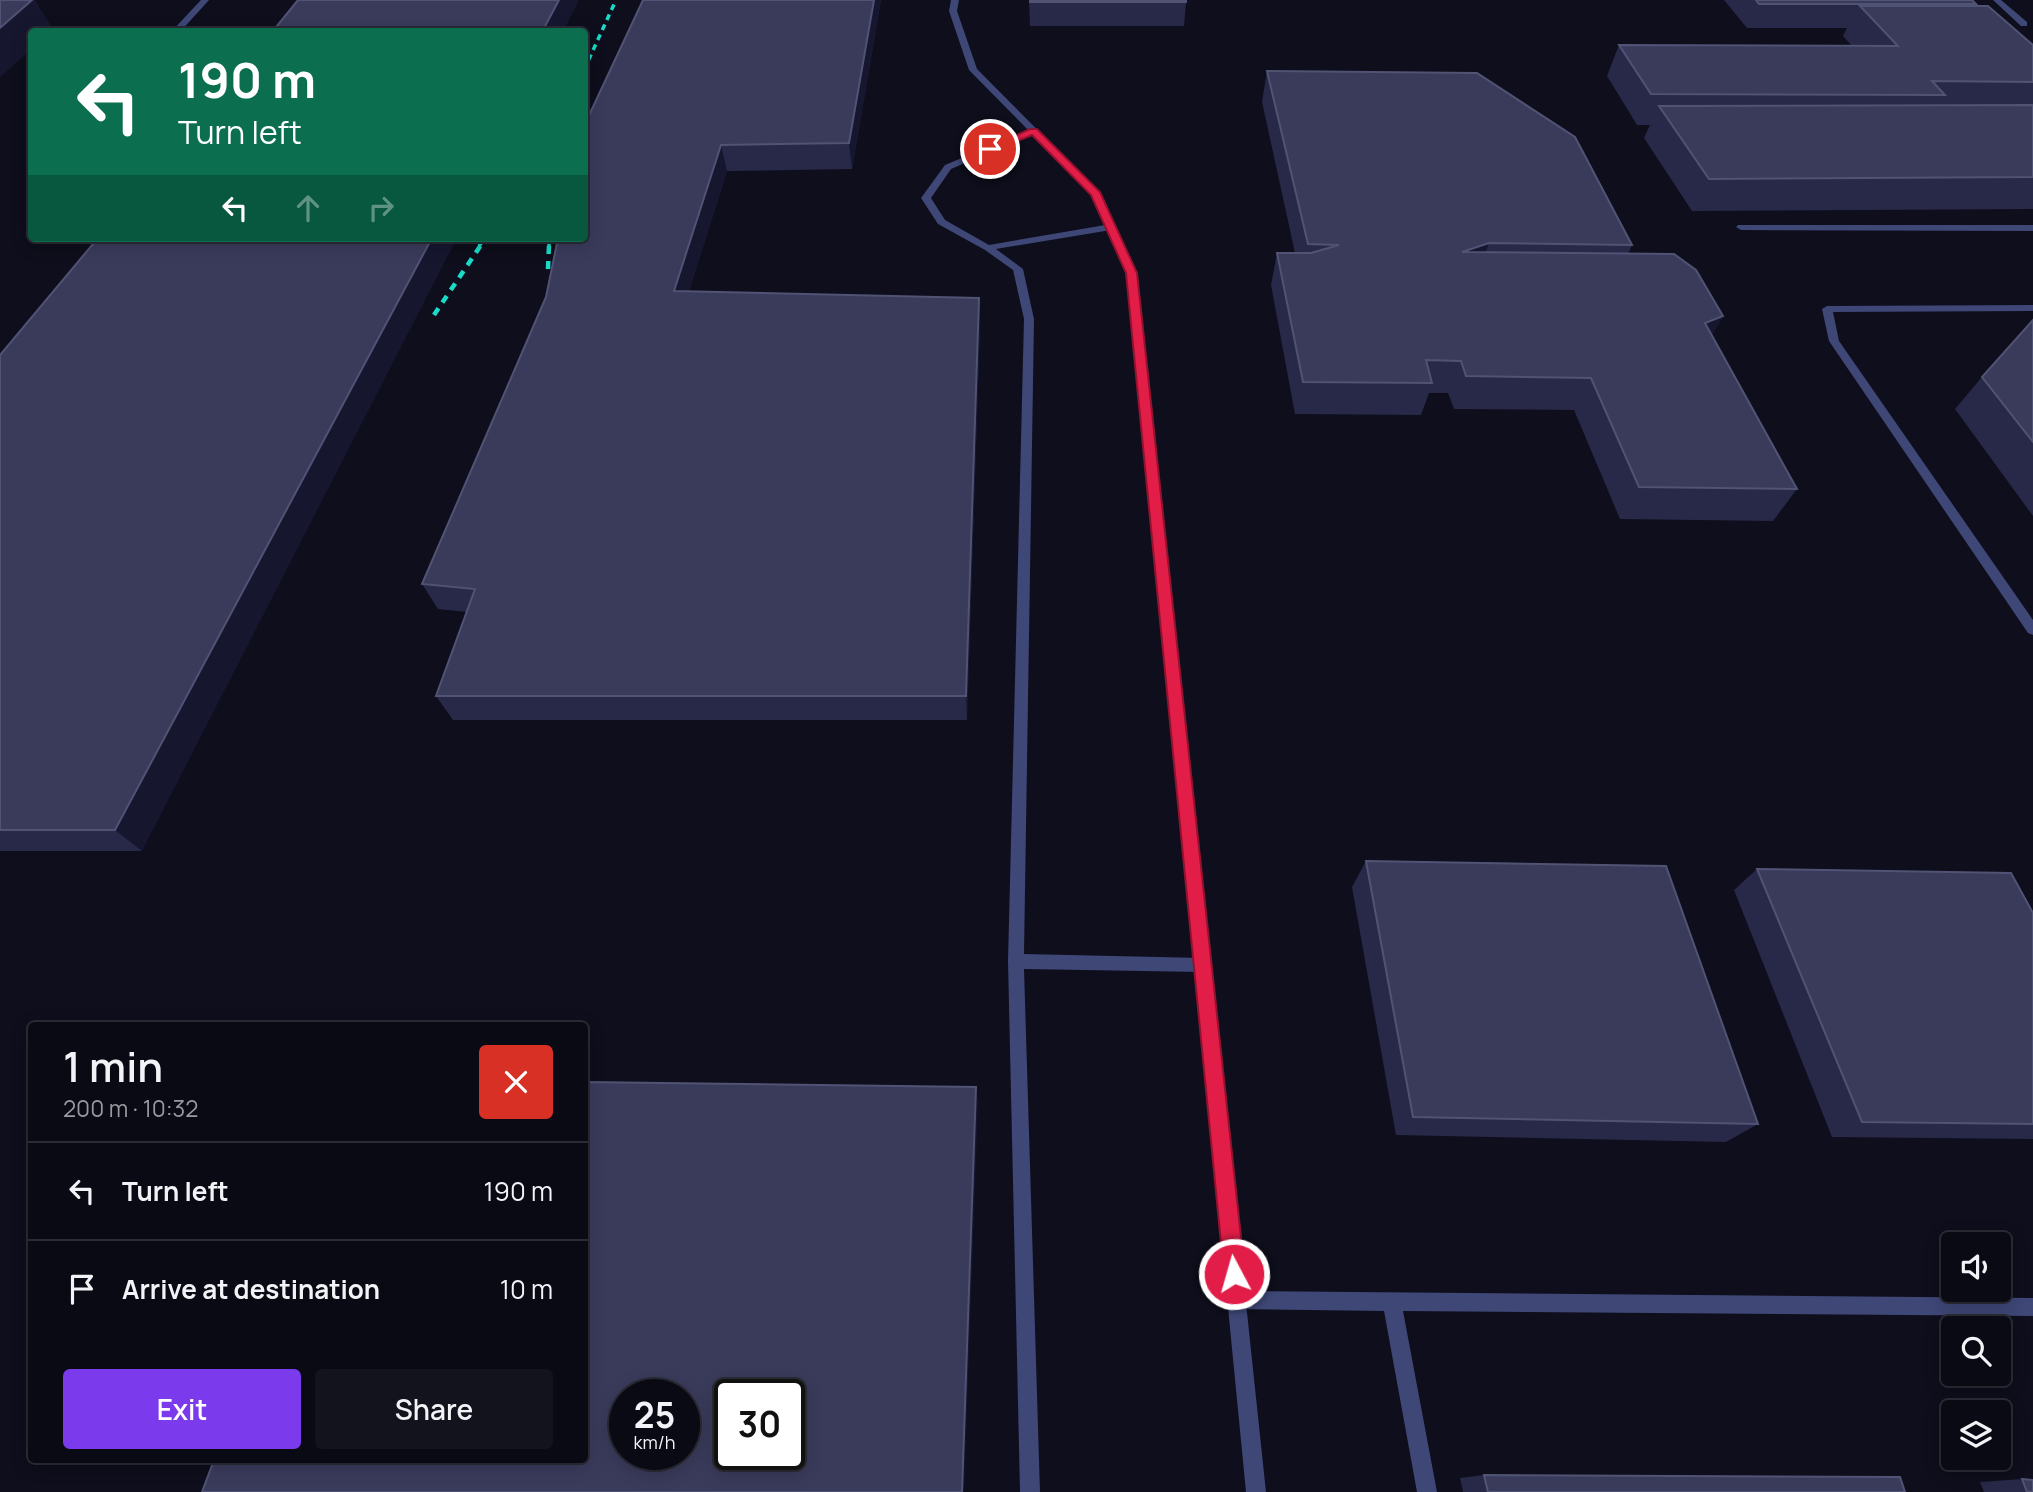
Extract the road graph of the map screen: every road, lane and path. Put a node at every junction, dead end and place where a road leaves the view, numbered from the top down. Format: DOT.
graph roads {
  1 [pos="205,0"];
  2 [pos="955,0"];
  3 [pos="1997,0"];
  4 [pos="2028,24"];
  5 [pos="179,28"];
  6 [pos="2033,32"];
  7 [pos="1033,131"];
  8 [pos="1111,228"];
  9 [pos="1741,228"];
  10 [pos="2033,228"];
  11 [pos="988,248"];
  12 [pos="2033,308"];
  13 [pos="2033,630"];
  14 [pos="1016,961"];
  15 [pos="1203,965"];
  16 [pos="1237,1300"];
  17 [pos="1392,1301"];
  18 [pos="2033,1307"];
  19 [pos="1030,1492"];
  20 [pos="1256,1492"];
  21 [pos="1427,1492"];
  1 -- 5 [label="street"];
  2 -- 7 [label="street"];
  3 -- 4 [label="street"];
  4 -- 6 [label="street"];
  7 -- 8 [label="street"];
  7 -- 11 [label="street"];
  8 -- 11 [label="street"];
  8 -- 15 [label="street"];
  9 -- 10 [label="street"];
  11 -- 14 [label="street"];
  12 -- 13 [label="street"];
  14 -- 15 [label="street"];
  14 -- 19 [label="street"];
  15 -- 16 [label="street"];
  16 -- 17 [label="street"];
  16 -- 20 [label="street"];
  17 -- 18 [label="street"];
  17 -- 21 [label="street"];
}
